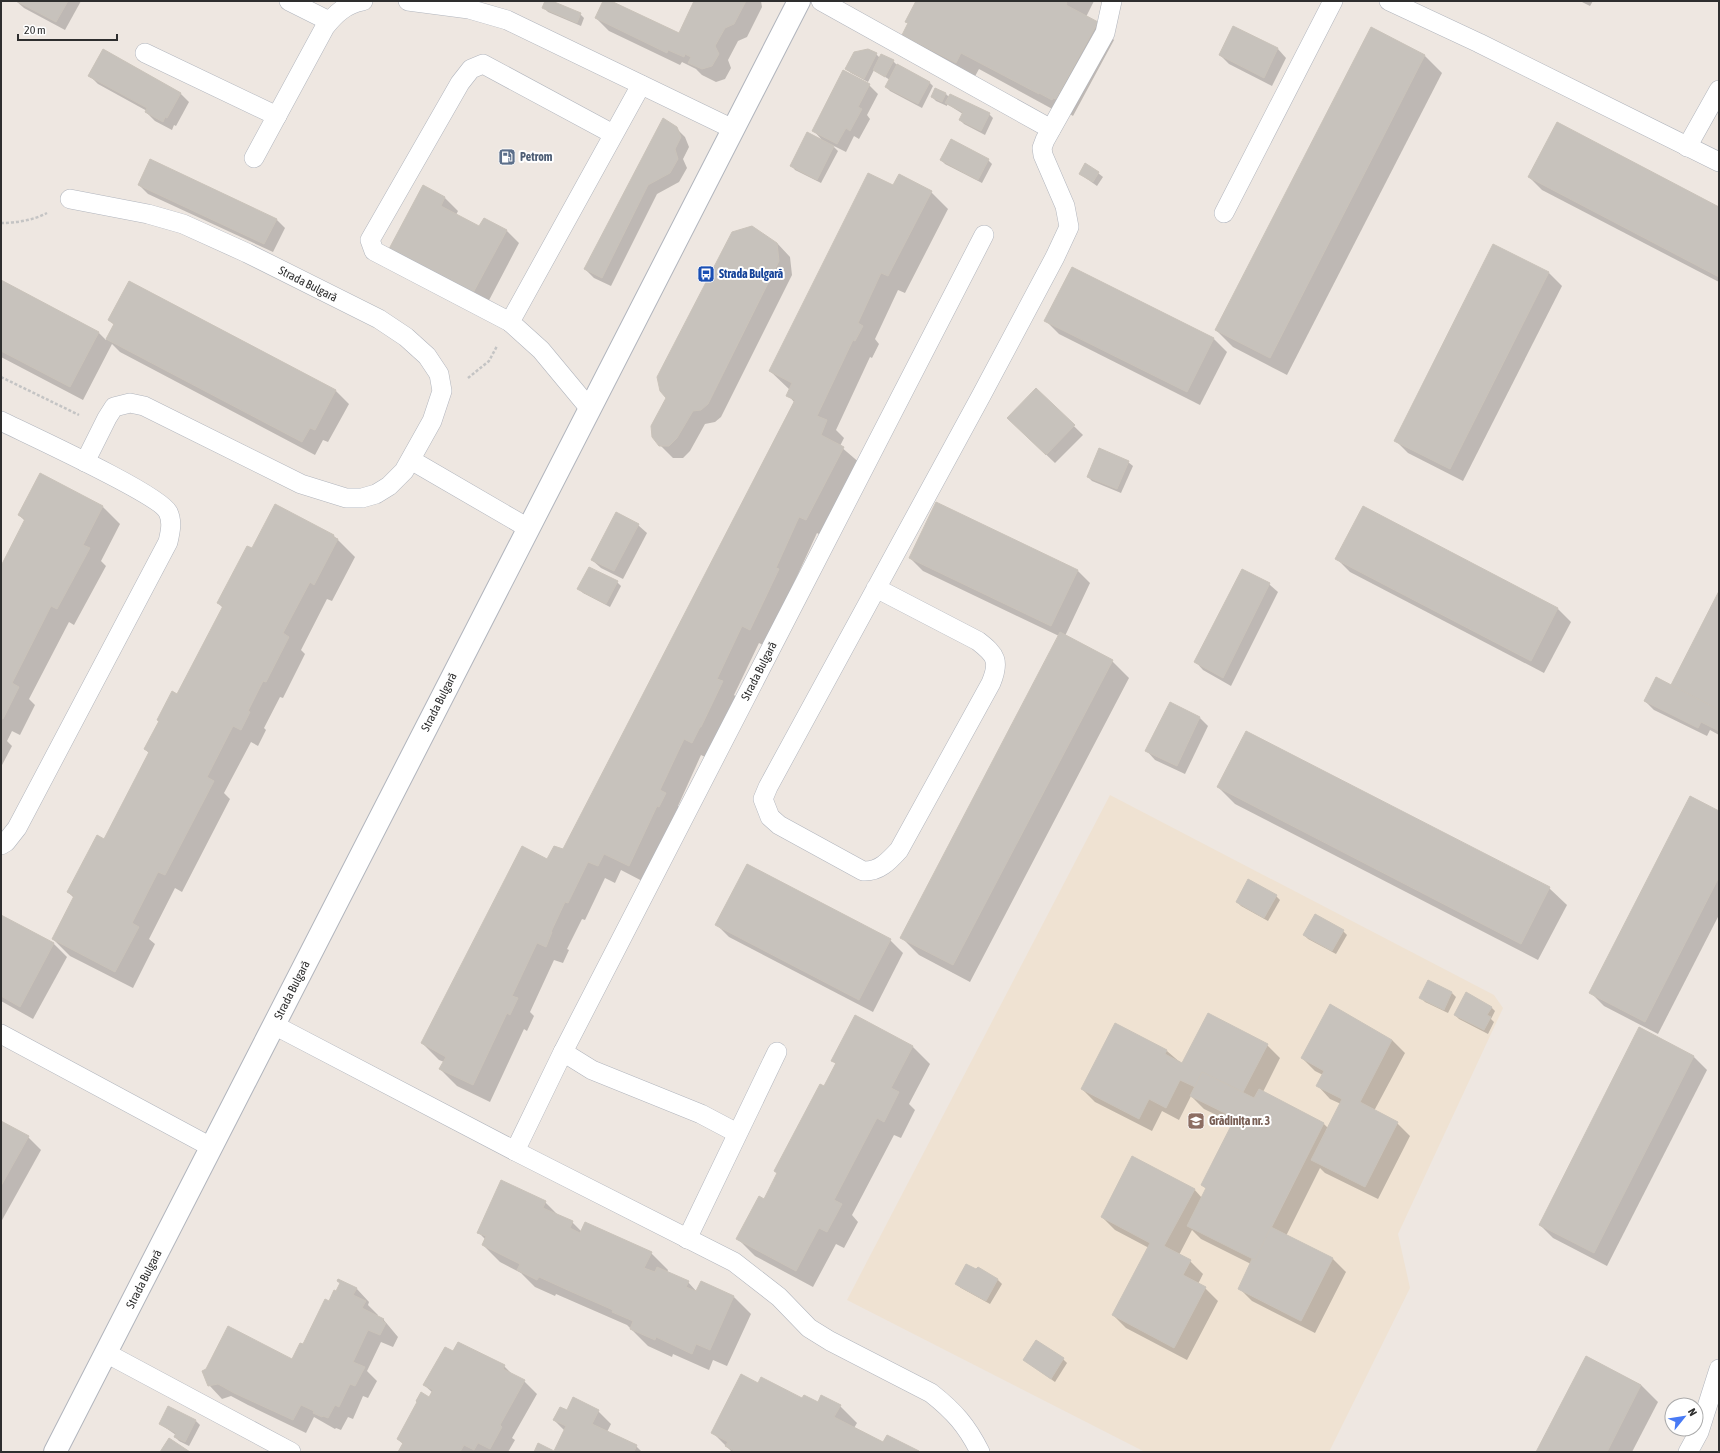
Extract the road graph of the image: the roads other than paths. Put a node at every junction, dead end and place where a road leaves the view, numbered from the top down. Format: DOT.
graph roads {
  1 [pos="289,1"];
  2 [pos="363,1"];
  3 [pos="408,1"];
  4 [pos="799,1"];
  5 [pos="820,1"];
  6 [pos="1112,1"];
  7 [pos="1333,1"];
  8 [pos="1389,1"];
  9 [pos="329,21"];
  10 [pos="145,53"];
  11 [pos="641,85"];
  12 [pos="1719,90"];
  13 [pos="277,116"];
  14 [pos="733,129"];
  15 [pos="1051,129"];
  16 [pos="613,134"];
  17 [pos="1688,147"];
  18 [pos="254,158"];
  19 [pos="1719,162"];
  20 [pos="70,199"];
  21 [pos="1224,213"];
  22 [pos="984,234"];
  23 [pos="510,322"];
  24 [pos="590,409"];
  25 [pos="1,421"];
  26 [pos="411,460"];
  27 [pos="85,462"];
  28 [pos="528,528"];
  29 [pos="876,588"];
  30 [pos="1,845"];
  31 [pos="274,1025"];
  32 [pos="1,1034"];
  33 [pos="562,1052"];
  34 [pos="777,1052"];
  35 [pos="737,1133"];
  36 [pos="211,1147"];
  37 [pos="515,1152"];
  38 [pos="687,1239"];
  39 [pos="106,1353"];
  40 [pos="1719,1369"];
  41 [pos="55,1452"];
  42 [pos="291,1452"];
  43 [pos="980,1452"];
  44 [pos="1688,1452"];
  1 -- 9 [label="lane"];
  2 -- 9 [label="lane"];
  3 -- 11 [label="lane"];
  4 -- 14 [label="street, Strada Bulgară"];
  5 -- 15 [label="lane"];
  6 -- 15 [label="lane"];
  7 -- 21 [label="lane"];
  8 -- 17 [label="lane"];
  9 -- 13 [label="lane"];
  10 -- 13 [label="lane"];
  11 -- 14 [label="lane"];
  11 -- 16 [label="lane"];
  12 -- 17 [label="lane"];
  13 -- 18 [label="lane"];
  14 -- 24 [label="street, Strada Bulgară"];
  15 -- 29 [label="lane"];
  16 -- 23 [label="lane"];
  16 -- 23 [label="lane"];
  17 -- 19 [label="lane"];
  20 -- 26 [label="lane, Strada Bulgară"];
  22 -- 33 [label="lane, Strada Bulgară"];
  23 -- 24 [label="lane"];
  24 -- 28 [label="street, Strada Bulgară"];
  25 -- 27 [label="lane"];
  26 -- 27 [label="lane"];
  26 -- 28 [label="lane"];
  27 -- 30 [label="lane"];
  28 -- 31 [label="street, Strada Bulgară"];
  29 -- 29 [label="lane"];
  31 -- 36 [label="street, Strada Bulgară"];
  31 -- 37 [label="lane"];
  32 -- 36 [label="lane"];
  33 -- 35 [label="lane"];
  33 -- 37 [label="lane, Strada Bulgară"];
  34 -- 35 [label="lane"];
  35 -- 38 [label="lane"];
  36 -- 39 [label="street, Strada Bulgară"];
  37 -- 38 [label="lane"];
  38 -- 43 [label="lane"];
  39 -- 41 [label="street, Strada Bulgară"];
  39 -- 42 [label="lane"];
  40 -- 44 [label="lane"];
}
